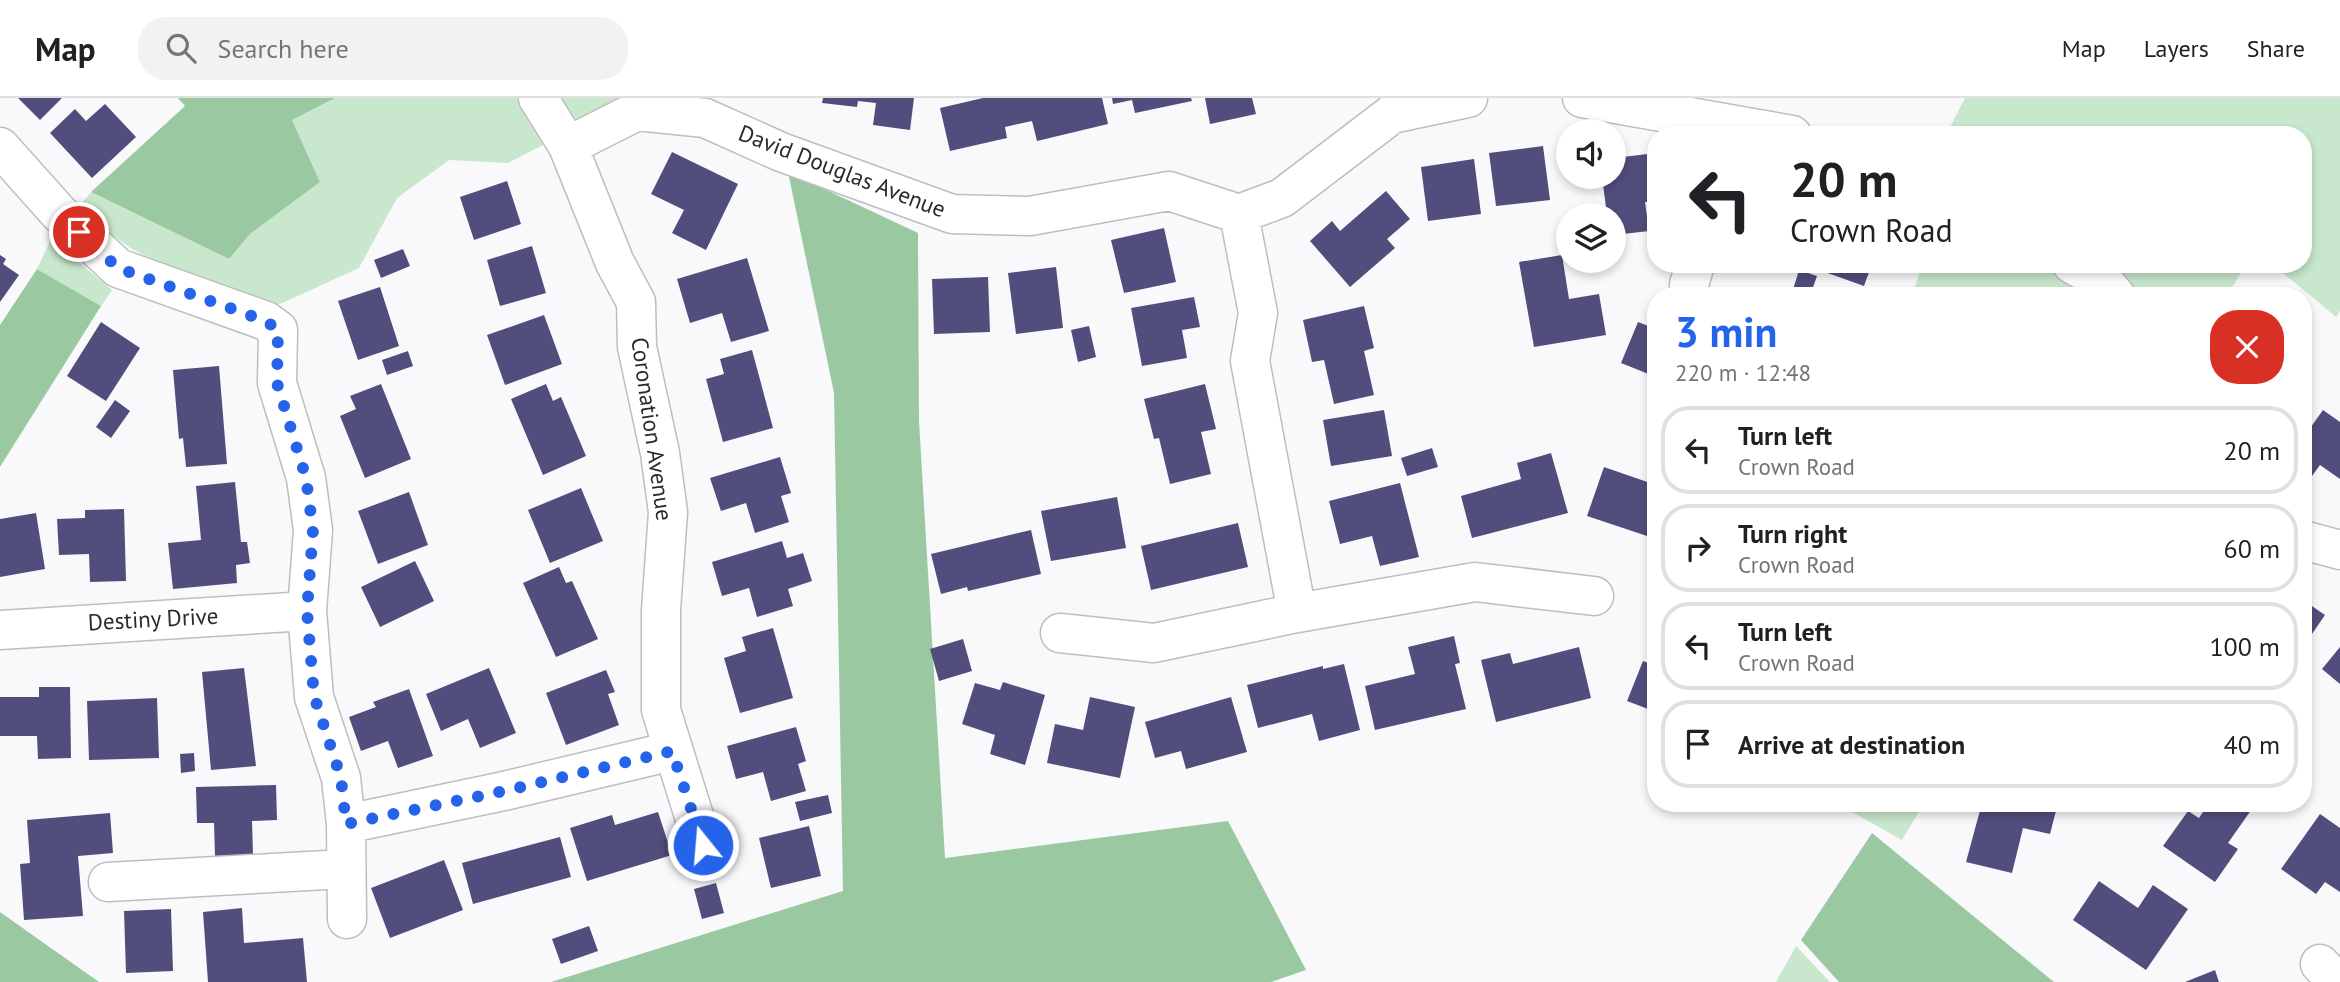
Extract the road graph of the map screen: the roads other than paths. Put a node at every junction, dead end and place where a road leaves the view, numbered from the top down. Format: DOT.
graph roads {
  1 [pos="538,98"];
  2 [pos="1468,98"];
  3 [pos="1582,98"];
  4 [pos="1721,126"];
  5 [pos="568,146"];
  6 [pos="0,147"];
  7 [pos="1239,214"];
  8 [pos="2088,273"];
  9 [pos="2108,287"];
  10 [pos="2312,542"];
  11 [pos="2340,550"];
  12 [pos="1594,596"];
  13 [pos="307,611"];
  14 [pos="1297,613"];
  15 [pos="0,630"];
  16 [pos="1060,633"];
  17 [pos="672,751"];
  18 [pos="346,824"];
  19 [pos="703,845"];
  20 [pos="344,869"];
  21 [pos="108,882"];
  22 [pos="347,919"];
  1 -- 5 [label="street, Coronation Avenue"];
  2 -- 7 [label="street"];
  3 -- 4 [label="street"];
  5 -- 7 [label="street, David Douglas Avenue"];
  5 -- 17 [label="street, Coronation Avenue"];
  6 -- 13 [label="street"];
  7 -- 14 [label="street"];
  8 -- 9 [label="street"];
  10 -- 11 [label="street"];
  12 -- 14 [label="street"];
  13 -- 15 [label="street, Destiny Drive"];
  13 -- 18 [label="street"];
  14 -- 16 [label="street"];
  17 -- 18 [label="street"];
  17 -- 19 [label="street, Coronation Avenue"];
  18 -- 20 [label="street"];
  20 -- 21 [label="street"];
  20 -- 22 [label="street"];
}
